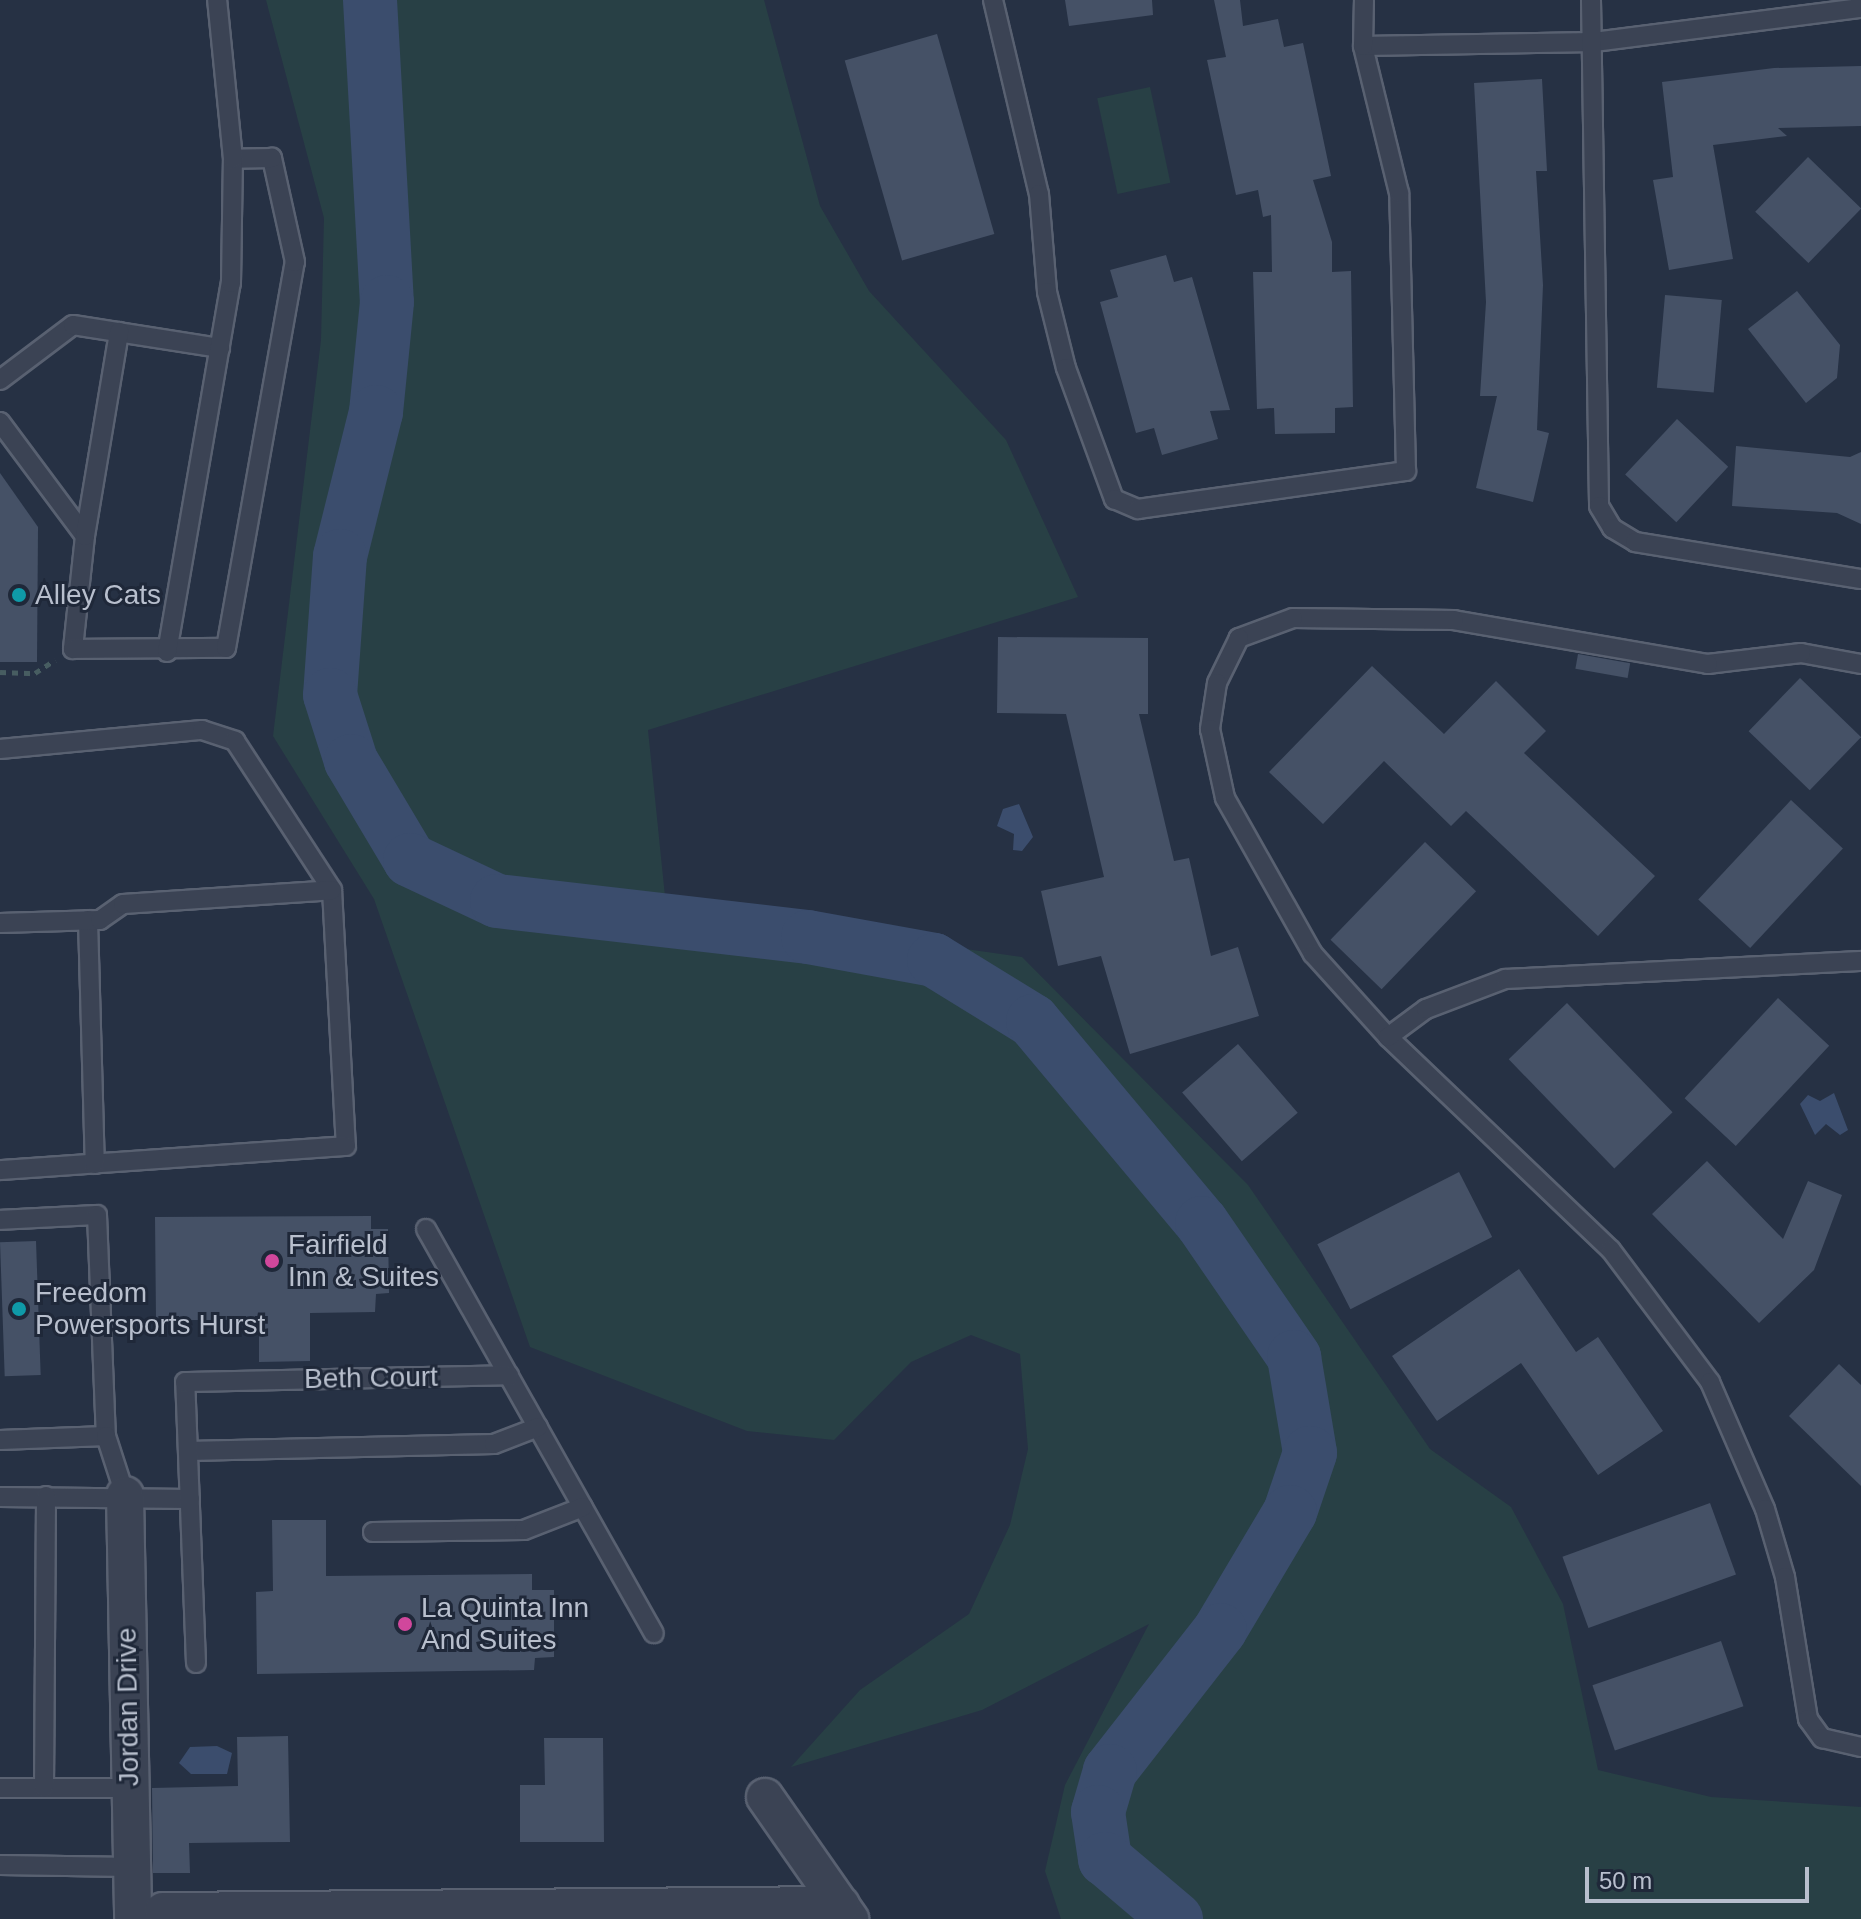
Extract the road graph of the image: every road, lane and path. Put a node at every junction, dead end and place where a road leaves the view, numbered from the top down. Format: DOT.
graph roads {
  1 [pos="217,0"];
  2 [pos="993,0"];
  3 [pos="1364,0"];
  4 [pos="1591,0"];
  5 [pos="1861,8"];
  6 [pos="1594,42"];
  7 [pos="1363,46"];
  8 [pos="233,159"];
  9 [pos="119,332"];
  10 [pos="220,348"];
  11 [pos="0,380"];
  12 [pos="0,422"];
  13 [pos="85,536"];
  14 [pos="1861,579"];
  15 [pos="73,649"];
  16 [pos="167,652"];
  17 [pos="1861,664"];
  18 [pos="0,672"];
  19 [pos="0,749"];
  20 [pos="332,890"];
  21 [pos="88,920"];
  22 [pos="0,923"];
  23 [pos="1861,961"];
  24 [pos="1388,1037"];
  25 [pos="95,1164"];
  26 [pos="0,1170"];
  27 [pos="0,1220"];
  28 [pos="426,1229"];
  29 [pos="509,1375"];
  30 [pos="538,1427"];
  31 [pos="106,1436"];
  32 [pos="0,1440"];
  33 [pos="188,1451"];
  34 [pos="125,1495"];
  35 [pos="46,1496"];
  36 [pos="0,1497"];
  37 [pos="190,1499"];
  38 [pos="583,1507"];
  39 [pos="373,1532"];
  40 [pos="654,1633"];
  41 [pos="196,1663"];
  42 [pos="1861,1747"];
  43 [pos="0,1788"];
  44 [pos="44,1788"];
  45 [pos="130,1788"];
  46 [pos="765,1797"];
  47 [pos="0,1865"];
  48 [pos="132,1867"];
  49 [pos="846,1912"];
  50 [pos="148,1915"];
  1 -- 8 [label="lane"];
  2 -- 7 [label="lane"];
  3 -- 7 [label="lane"];
  4 -- 6 [label="lane"];
  5 -- 6 [label="lane"];
  6 -- 7 [label="lane"];
  6 -- 14 [label="lane"];
  8 -- 10 [label="lane"];
  8 -- 16 [label="lane"];
  9 -- 10 [label="lane"];
  9 -- 11 [label="lane"];
  9 -- 13 [label="lane"];
  10 -- 16 [label="lane"];
  12 -- 13 [label="lane"];
  13 -- 15 [label="lane"];
  15 -- 16 [label="lane"];
  15 -- 18 [label="path"];
  17 -- 24 [label="lane"];
  19 -- 20 [label="lane"];
  20 -- 21 [label="lane"];
  20 -- 25 [label="lane"];
  21 -- 22 [label="lane"];
  21 -- 25 [label="lane"];
  23 -- 24 [label="lane"];
  24 -- 42 [label="lane"];
  25 -- 26 [label="lane"];
  27 -- 31 [label="lane"];
  28 -- 29 [label="lane"];
  29 -- 30 [label="lane"];
  29 -- 33 [label="lane, Beth Court"];
  30 -- 33 [label="lane"];
  30 -- 38 [label="lane"];
  31 -- 32 [label="lane"];
  31 -- 34 [label="lane"];
  33 -- 37 [label="lane"];
  34 -- 35 [label="lane"];
  34 -- 37 [label="lane"];
  34 -- 45 [label="street, Jordan Drive"];
  35 -- 36 [label="lane"];
  35 -- 44 [label="lane"];
  37 -- 41 [label="lane"];
  38 -- 39 [label="lane"];
  38 -- 40 [label="lane"];
  43 -- 44 [label="lane"];
  44 -- 45 [label="lane"];
  45 -- 48 [label="street, Jordan Drive"];
  46 -- 49 [label="street"];
  47 -- 48 [label="lane"];
  48 -- 50 [label="street, Jordan Drive"];
  49 -- 50 [label="street"];
}
